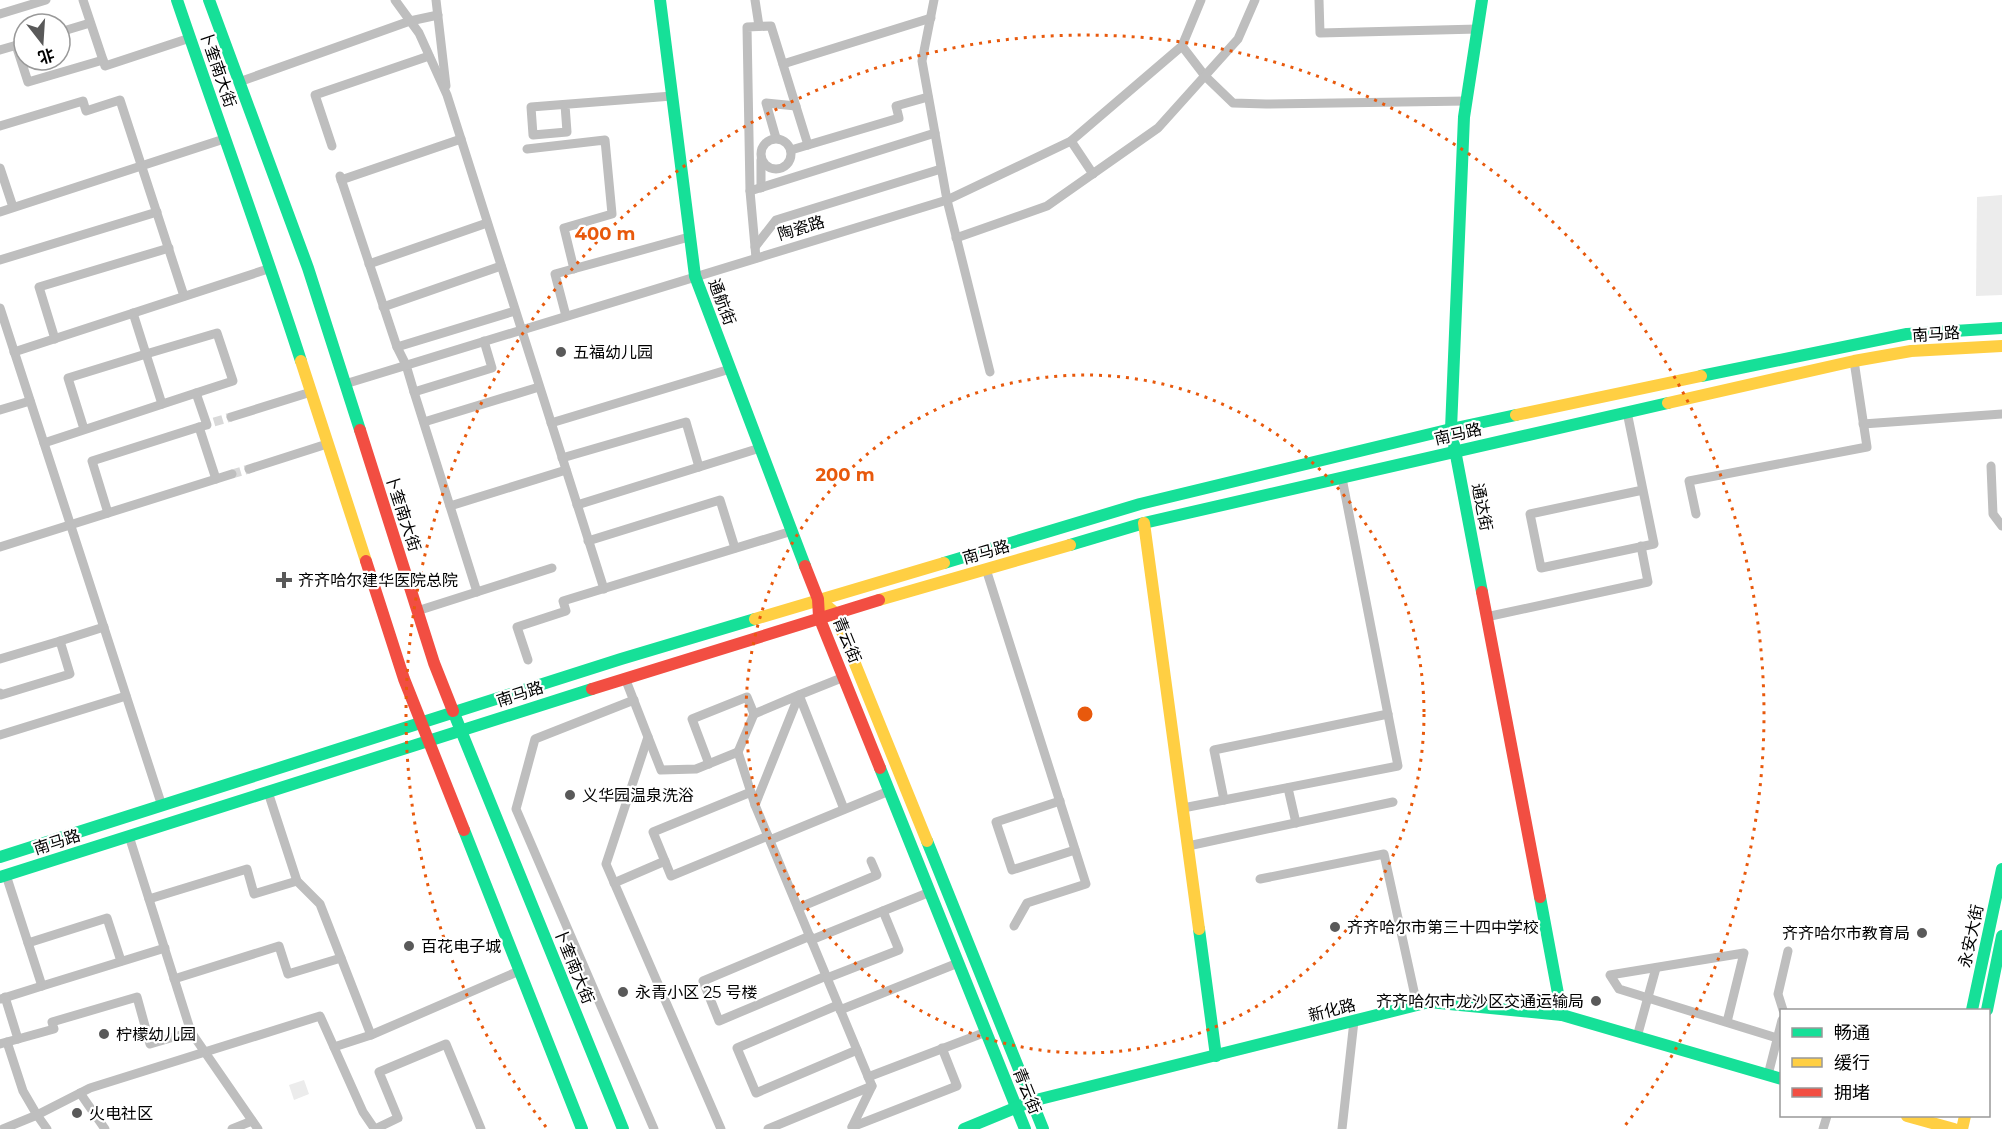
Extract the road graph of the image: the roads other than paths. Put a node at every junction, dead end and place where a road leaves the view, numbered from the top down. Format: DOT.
graph roads {
  1 [pos="46,0"];
  2 [pos="83,0"];
  3 [pos="177,0"];
  4 [pos="209,0"];
  5 [pos="395,0"];
  6 [pos="436,0"];
  7 [pos="660,0"];
  8 [pos="755,0"];
  9 [pos="934,0"];
  10 [pos="1201,0"];
  11 [pos="1255,0"];
  12 [pos="1319,0"];
  13 [pos="1482,0"];
  14 [pos="0,14"];
  15 [pos="438,15"];
  16 [pos="931,18"];
  17 [pos="410,21"];
  18 [pos="90,23"];
  19 [pos="759,26"];
  20 [pos="72,28"];
  21 [pos="1478,29"];
  22 [pos="190,38"];
  23 [pos="1182,46"];
  24 [pos="429,56"];
  25 [pos="103,60"];
  26 [pos="783,64"];
  27 [pos="72,69"];
  28 [pos="26,72"];
  29 [pos="62,72"];
  30 [pos="1205,76"];
  31 [pos="239,82"];
  32 [pos="447,95"];
  33 [pos="672,96"];
  34 [pos="928,96"];
  35 [pos="1467,100"];
  36 [pos="565,105"];
  37 [pos="796,106"];
  38 [pos="0,126"];
  39 [pos="935,133"];
  40 [pos="776,138"];
  41 [pos="224,139"];
  42 [pos="461,140"];
  43 [pos="1071,141"];
  44 [pos="808,145"];
  45 [pos="332,146"];
  46 [pos="527,149"];
  47 [pos="790,150"];
  48 [pos="761,160"];
  49 [pos="142,166"];
  50 [pos="0,168"];
  51 [pos="941,170"];
  52 [pos="1093,174"];
  53 [pos="761,188"];
  54 [pos="750,191"];
  55 [pos="947,200"];
  56 [pos="13,207"];
  57 [pos="0,212"];
  58 [pos="157,212"];
  59 [pos="487,223"];
  60 [pos="690,237"];
  61 [pos="956,238"];
  62 [pos="755,247"];
  63 [pos="169,248"];
  64 [pos="756,258"];
  65 [pos="0,260"];
  66 [pos="369,264"];
  67 [pos="501,266"];
  68 [pos="270,268"];
  69 [pos="574,269"];
  70 [pos="694,276"];
  71 [pos="184,296"];
  72 [pos="383,306"];
  73 [pos="0,308"];
  74 [pos="515,310"];
  75 [pos="133,313"];
  76 [pos="566,316"];
  77 [pos="2002,328"];
  78 [pos="521,330"];
  79 [pos="55,339"];
  80 [pos="483,341"];
  81 [pos="2002,346"];
  82 [pos="397,347"];
  83 [pos="14,352"];
  84 [pos="146,354"];
  85 [pos="1854,361"];
  86 [pos="406,365"];
  87 [pos="730,369"];
  88 [pos="990,372"];
  89 [pos="345,384"];
  90 [pos="539,387"];
  91 [pos="311,392"];
  92 [pos="414,392"];
  93 [pos="196,393"];
  94 [pos="30,401"];
  95 [pos="162,404"];
  96 [pos="0,410"];
  97 [pos="1627,412"];
  98 [pos="2002,414"];
  99 [pos="231,417"];
  100 [pos="424,422"];
  101 [pos="550,423"];
  102 [pos="1863,424"];
  103 [pos="207,425"];
  104 [pos="84,429"];
  105 [pos="1451,429"];
  106 [pos="44,443"];
  107 [pos="327,444"];
  108 [pos="760,448"];
  109 [pos="1455,452"];
  110 [pos="562,458"];
  111 [pos="1991,466"];
  112 [pos="699,467"];
  113 [pos="249,469"];
  114 [pos="566,470"];
  115 [pos="232,474"];
  116 [pos="1342,478"];
  117 [pos="216,479"];
  118 [pos="1643,490"];
  119 [pos="577,505"];
  120 [pos="450,506"];
  121 [pos="108,513"];
  122 [pos="1696,514"];
  123 [pos="71,524"];
  124 [pos="1144,524"];
  125 [pos="2002,526"];
  126 [pos="792,531"];
  127 [pos="588,540"];
  128 [pos="1641,546"];
  129 [pos="0,547"];
  130 [pos="735,548"];
  131 [pos="552,568"];
  132 [pos="986,569"];
  133 [pos="604,589"];
  134 [pos="477,592"];
  135 [pos="818,599"];
  136 [pos="417,611"];
  137 [pos="834,612"];
  138 [pos="819,616"];
  139 [pos="1486,617"];
  140 [pos="104,627"];
  141 [pos="60,641"];
  142 [pos="0,659"];
  143 [pos="528,660"];
  144 [pos="844,677"];
  145 [pos="625,678"];
  146 [pos="0,693"];
  147 [pos="799,695"];
  148 [pos="126,696"];
  149 [pos="634,700"];
  150 [pos="453,712"];
  151 [pos="754,714"];
  152 [pos="1388,714"];
  153 [pos="421,723"];
  154 [pos="460,730"];
  155 [pos="0,735"];
  156 [pos="648,736"];
  157 [pos="428,741"];
  158 [pos="738,752"];
  159 [pos="709,764"];
  160 [pos="1288,788"];
  161 [pos="889,791"];
  162 [pos="268,792"];
  163 [pos="751,792"];
  164 [pos="1224,800"];
  165 [pos="1060,801"];
  166 [pos="1393,802"];
  167 [pos="755,805"];
  168 [pos="162,806"];
  169 [pos="1183,808"];
  170 [pos="844,809"];
  171 [pos="1296,823"];
  172 [pos="129,836"];
  173 [pos="769,838"];
  174 [pos="1188,846"];
  175 [pos="1075,850"];
  176 [pos="0,857"];
  177 [pos="665,861"];
  178 [pos="871,861"];
  179 [pos="2002,869"];
  180 [pos="3,876"];
  181 [pos="1260,879"];
  182 [pos="297,881"];
  183 [pos="614,883"];
  184 [pos="930,892"];
  185 [pos="149,899"];
  186 [pos="798,908"];
  187 [pos="883,911"];
  188 [pos="1014,926"];
  189 [pos="2002,936"];
  190 [pos="810,938"];
  191 [pos="28,943"];
  192 [pos="165,948"];
  193 [pos="1788,951"];
  194 [pos="341,958"];
  195 [pos="121,961"];
  196 [pos="958,963"];
  197 [pos="1656,968"];
  198 [pos="519,971"];
  199 [pos="827,977"];
  200 [pos="174,979"];
  201 [pos="42,986"];
  202 [pos="3,998"];
  203 [pos="1647,998"];
  204 [pos="1418,1005"];
  205 [pos="839,1008"];
  206 [pos="1783,1009"];
  207 [pos="1972,1009"];
  208 [pos="1986,1009"];
  209 [pos="1562,1015"];
  210 [pos="1354,1021"];
  211 [pos="1727,1022"];
  212 [pos="1780,1027"];
  213 [pos="191,1032"];
  214 [pos="986,1032"];
  215 [pos="371,1035"];
  216 [pos="1637,1037"];
  217 [pos="1777,1038"];
  218 [pos="18,1039"];
  219 [pos="3,1043"];
  220 [pos="334,1047"];
  221 [pos="942,1048"];
  222 [pos="857,1050"];
  223 [pos="205,1052"];
  224 [pos="1216,1056"];
  225 [pos="1768,1075"];
  226 [pos="1780,1078"];
  227 [pos="870,1082"];
  228 [pos="80,1093"];
  229 [pos="1032,1101"];
  230 [pos="1016,1107"];
  231 [pos="37,1115"];
  232 [pos="1912,1117"];
  233 [pos="255,1125"];
  234 [pos="1950,1125"];
  235 [pos="375,1128"];
  236 [pos="853,1128"];
  237 [pos="3,1129"];
  238 [pos="47,1129"];
  239 [pos="105,1129"];
  240 [pos="232,1129"];
  241 [pos="481,1129"];
  242 [pos="582,1129"];
  243 [pos="623,1129"];
  244 [pos="654,1129"];
  245 [pos="722,1129"];
  246 [pos="768,1129"];
  247 [pos="964,1129"];
  248 [pos="1024,1129"];
  249 [pos="1043,1129"];
  250 [pos="1342,1129"];
  1 -- 14 [label="street"];
  2 -- 18 [label="street"];
  3 -- 22 [label="main road, 卜奎南大街"];
  4 -- 31 [label="main road, 卜奎南大街"];
  5 -- 17 [label="street"];
  6 -- 15 [label="street"];
  7 -- 33 [label="main road, 通航街"];
  8 -- 19 [label="street"];
  9 -- 16 [label="street"];
  10 -- 23 [label="street, 陶瓷路"];
  11 -- 30 [label="street"];
  12 -- 21 [label="street"];
  13 -- 21 [label="main road, 通达街"];
  15 -- 17 [label="street"];
  15 -- 32 [label="street"];
  16 -- 26 [label="street"];
  16 -- 34 [label="street"];
  17 -- 24 [label="street"];
  17 -- 31 [label="street"];
  18 -- 20 [label="street"];
  18 -- 25 [label="street"];
  19 -- 26 [label="street"];
  19 -- 54 [label="street"];
  21 -- 35 [label="main road, 通达街"];
  22 -- 25 [label="street"];
  22 -- 41 [label="main road, 卜奎南大街"];
  23 -- 30 [label="street"];
  23 -- 43 [label="street, 陶瓷路"];
  24 -- 32 [label="street"];
  24 -- 45 [label="street"];
  25 -- 27 [label="street"];
  26 -- 37 [label="street"];
  28 -- 29 [label="street"];
  30 -- 35 [label="street"];
  30 -- 52 [label="street"];
  31 -- 89 [label="main road, 卜奎南大街"];
  32 -- 42 [label="street"];
  33 -- 36 [label="street"];
  33 -- 60 [label="main road, 通航街"];
  34 -- 39 [label="street"];
  34 -- 44 [label="street"];
  35 -- 105 [label="main road, 通达街"];
  36 -- 36 [label="street"];
  37 -- 40 [label="street"];
  37 -- 44 [label="street"];
  38 -- 49 [label="street"];
  39 -- 51 [label="street"];
  39 -- 53 [label="street"];
  40 -- 47 [label="street"];
  40 -- 48 [label="street"];
  41 -- 49 [label="street"];
  41 -- 68 [label="main road, 卜奎南大街"];
  42 -- 59 [label="street"];
  42 -- 66 [label="street"];
  43 -- 52 [label="street"];
  43 -- 55 [label="street, 陶瓷路"];
  44 -- 47 [label="street"];
  46 -- 69 [label="street"];
  47 -- 48 [label="street"];
  48 -- 53 [label="street"];
  49 -- 56 [label="street"];
  49 -- 58 [label="street"];
  50 -- 56 [label="street"];
  51 -- 55 [label="street"];
  51 -- 62 [label="street"];
  52 -- 61 [label="street"];
  53 -- 54 [label="street"];
  54 -- 62 [label="street"];
  55 -- 61 [label="street"];
  55 -- 64 [label="street, 陶瓷路"];
  56 -- 57 [label="street"];
  58 -- 63 [label="street"];
  58 -- 65 [label="street"];
  59 -- 66 [label="street"];
  59 -- 67 [label="street"];
  60 -- 69 [label="street"];
  60 -- 70 [label="main road, 通航街"];
  61 -- 88 [label="street"];
  62 -- 64 [label="street"];
  63 -- 71 [label="street"];
  63 -- 79 [label="street"];
  64 -- 70 [label="street, 陶瓷路"];
  66 -- 72 [label="street"];
  67 -- 72 [label="street"];
  67 -- 74 [label="street"];
  68 -- 71 [label="street"];
  68 -- 91 [label="main road, 卜奎南大街"];
  69 -- 76 [label="street"];
  70 -- 76 [label="street, 陶瓷路"];
  70 -- 87 [label="main road, 通航街"];
  71 -- 75 [label="street"];
  72 -- 82 [label="street"];
  73 -- 83 [label="street"];
  74 -- 78 [label="street"];
  74 -- 82 [label="street"];
  75 -- 79 [label="street"];
  75 -- 84 [label="street"];
  76 -- 78 [label="street, 陶瓷路"];
  77 -- 105 [label="main road, 南马路"];
  78 -- 80 [label="street, 陶瓷路"];
  78 -- 90 [label="street"];
  79 -- 83 [label="street"];
  80 -- 86 [label="street, 陶瓷路"];
  80 -- 92 [label="street"];
  81 -- 85 [label="main road, 南马路"];
  82 -- 86 [label="street"];
  83 -- 94 [label="street"];
  84 -- 93 [label="street"];
  84 -- 95 [label="street"];
  84 -- 104 [label="street"];
  85 -- 97 [label="main road, 南马路"];
  85 -- 102 [label="street"];
  86 -- 89 [label="street, 陶瓷路"];
  86 -- 92 [label="street"];
  87 -- 101 [label="street"];
  87 -- 108 [label="main road, 通航街"];
  89 -- 136 [label="main road, 卜奎南大街"];
  90 -- 100 [label="street"];
  90 -- 101 [label="street"];
  91 -- 99 [label="street"];
  91 -- 107 [label="main road, 卜奎南大街"];
  92 -- 100 [label="street"];
  93 -- 95 [label="street"];
  93 -- 103 [label="street"];
  94 -- 96 [label="street"];
  94 -- 106 [label="street"];
  95 -- 104 [label="street"];
  97 -- 109 [label="main road, 南马路"];
  97 -- 118 [label="street"];
  98 -- 102 [label="street"];
  100 -- 120 [label="street"];
  101 -- 110 [label="street"];
  102 -- 122 [label="street"];
  103 -- 117 [label="street"];
  103 -- 121 [label="street"];
  104 -- 106 [label="street"];
  105 -- 109 [label="main road, 通达街"];
  105 -- 135 [label="main road, 南马路"];
  106 -- 123 [label="street"];
  107 -- 113 [label="street"];
  107 -- 153 [label="main road, 卜奎南大街"];
  108 -- 112 [label="street"];
  108 -- 126 [label="main road, 通航街"];
  109 -- 116 [label="main road, 南马路"];
  109 -- 139 [label="main road, 通达街"];
  110 -- 112 [label="street"];
  110 -- 114 [label="street"];
  111 -- 125 [label="street"];
  112 -- 119 [label="street"];
  114 -- 119 [label="street"];
  114 -- 120 [label="street"];
  115 -- 117 [label="street"];
  116 -- 124 [label="main road, 南马路"];
  116 -- 152 [label="street"];
  117 -- 121 [label="street"];
  118 -- 128 [label="street"];
  118 -- 128 [label="street"];
  119 -- 127 [label="street"];
  120 -- 134 [label="street"];
  121 -- 123 [label="street"];
  123 -- 129 [label="street"];
  123 -- 140 [label="street"];
  124 -- 132 [label="main road, 南马路"];
  124 -- 169 [label="main road"];
  126 -- 130 [label="street"];
  126 -- 135 [label="main road, 通航街"];
  127 -- 130 [label="street"];
  127 -- 133 [label="street"];
  128 -- 139 [label="street"];
  130 -- 133 [label="street"];
  131 -- 134 [label="street"];
  132 -- 137 [label="main road, 南马路"];
  132 -- 165 [label="street"];
  133 -- 143 [label="street"];
  134 -- 136 [label="street"];
  135 -- 137 [label="main road, 青云街"];
  135 -- 138 [label="main road, 青云街"];
  135 -- 150 [label="main road, 南马路"];
  136 -- 150 [label="main road, 卜奎南大街"];
  137 -- 138 [label="main road, 南马路"];
  137 -- 229 [label="main road, 青云街"];
  138 -- 144 [label="main road, 青云街"];
  138 -- 145 [label="main road, 南马路"];
  139 -- 209 [label="main road, 通达街"];
  140 -- 141 [label="street"];
  140 -- 148 [label="street"];
  141 -- 142 [label="street"];
  141 -- 146 [label="street"];
  144 -- 147 [label="street"];
  144 -- 161 [label="main road, 青云街"];
  145 -- 149 [label="street"];
  145 -- 154 [label="main road, 南马路"];
  147 -- 151 [label="street"];
  147 -- 167 [label="street"];
  147 -- 170 [label="street"];
  148 -- 155 [label="street"];
  148 -- 168 [label="street"];
  149 -- 156 [label="street"];
  149 -- 244 [label="street"];
  150 -- 153 [label="main road, 南马路"];
  150 -- 154 [label="main road, 卜奎南大街"];
  151 -- 158 [label="street"];
  151 -- 159 [label="street"];
  152 -- 160 [label="street"];
  152 -- 164 [label="street"];
  153 -- 157 [label="main road, 卜奎南大街"];
  153 -- 168 [label="main road, 南马路"];
  154 -- 157 [label="main road, 南马路"];
  154 -- 243 [label="main road, 卜奎南大街"];
  156 -- 159 [label="street"];
  156 -- 183 [label="street"];
  157 -- 162 [label="main road, 南马路"];
  157 -- 198 [label="main road, 卜奎南大街"];
  158 -- 159 [label="street"];
  158 -- 163 [label="street"];
  160 -- 164 [label="street"];
  160 -- 171 [label="street"];
  161 -- 170 [label="street"];
  161 -- 184 [label="main road, 青云街"];
  162 -- 172 [label="main road, 南马路"];
  162 -- 182 [label="street"];
  163 -- 167 [label="street"];
  163 -- 177 [label="street"];
  164 -- 169 [label="street"];
  165 -- 175 [label="street"];
  165 -- 175 [label="street"];
  166 -- 171 [label="street"];
  167 -- 173 [label="street"];
  168 -- 176 [label="main road, 南马路"];
  169 -- 174 [label="main road"];
  170 -- 173 [label="street"];
  171 -- 174 [label="street"];
  172 -- 180 [label="main road, 南马路"];
  172 -- 185 [label="street"];
  173 -- 177 [label="street"];
  173 -- 186 [label="street"];
  174 -- 224 [label="main road"];
  175 -- 188 [label="street"];
  177 -- 183 [label="street"];
  178 -- 186 [label="street"];
  179 -- 207 [label="main road, 永安大街"];
  180 -- 191 [label="street"];
  181 -- 204 [label="street"];
  182 -- 185 [label="street"];
  182 -- 194 [label="street"];
  183 -- 245 [label="street"];
  184 -- 187 [label="street"];
  184 -- 196 [label="main road, 青云街"];
  185 -- 192 [label="street"];
  186 -- 190 [label="street"];
  187 -- 190 [label="street"];
  187 -- 199 [label="street"];
  189 -- 208 [label="main road, 永安大街"];
  190 -- 199 [label="street"];
  190 -- 199 [label="street"];
  191 -- 195 [label="street"];
  191 -- 201 [label="street"];
  192 -- 195 [label="street"];
  192 -- 200 [label="street"];
  193 -- 206 [label="street"];
  194 -- 200 [label="street"];
  194 -- 215 [label="street"];
  195 -- 201 [label="street"];
  196 -- 205 [label="street"];
  196 -- 214 [label="main road, 青云街"];
  197 -- 203 [label="street"];
  197 -- 203 [label="street"];
  197 -- 211 [label="street"];
  198 -- 215 [label="street"];
  198 -- 242 [label="main road, 卜奎南大街"];
  199 -- 205 [label="street"];
  200 -- 213 [label="street"];
  201 -- 202 [label="street"];
  202 -- 218 [label="street"];
  203 -- 211 [label="street"];
  203 -- 216 [label="street"];
  204 -- 209 [label="main road, 新化路"];
  204 -- 210 [label="main road, 新化路"];
  205 -- 222 [label="street"];
  205 -- 222 [label="street"];
  209 -- 216 [label="main road, 新化路"];
  210 -- 224 [label="main road, 新化路"];
  210 -- 250 [label="street"];
  211 -- 217 [label="street"];
  212 -- 217 [label="street"];
  213 -- 218 [label="street"];
  213 -- 223 [label="street"];
  214 -- 221 [label="street"];
  214 -- 230 [label="main road, 青云街"];
  215 -- 220 [label="street"];
  216 -- 225 [label="main road, 新化路"];
  217 -- 225 [label="street"];
  218 -- 219 [label="street"];
  219 -- 231 [label="street"];
  220 -- 223 [label="street"];
  220 -- 235 [label="street"];
  221 -- 227 [label="street"];
  221 -- 236 [label="street"];
  222 -- 227 [label="street"];
  223 -- 228 [label="street"];
  223 -- 233 [label="street"];
  224 -- 229 [label="main road, 新化路"];
  225 -- 226 [label="main road, 新化路"];
  227 -- 236 [label="street"];
  227 -- 246 [label="street"];
  228 -- 231 [label="street"];
  228 -- 239 [label="street"];
  229 -- 230 [label="main road, 新化路"];
  229 -- 249 [label="main road, 青云街"];
  230 -- 247 [label="main road, 新化路"];
  230 -- 248 [label="main road, 青云街"];
  231 -- 237 [label="street"];
  231 -- 238 [label="street"];
  232 -- 234 [label="main road"];
  233 -- 240 [label="street"];
  235 -- 241 [label="street"];
}
